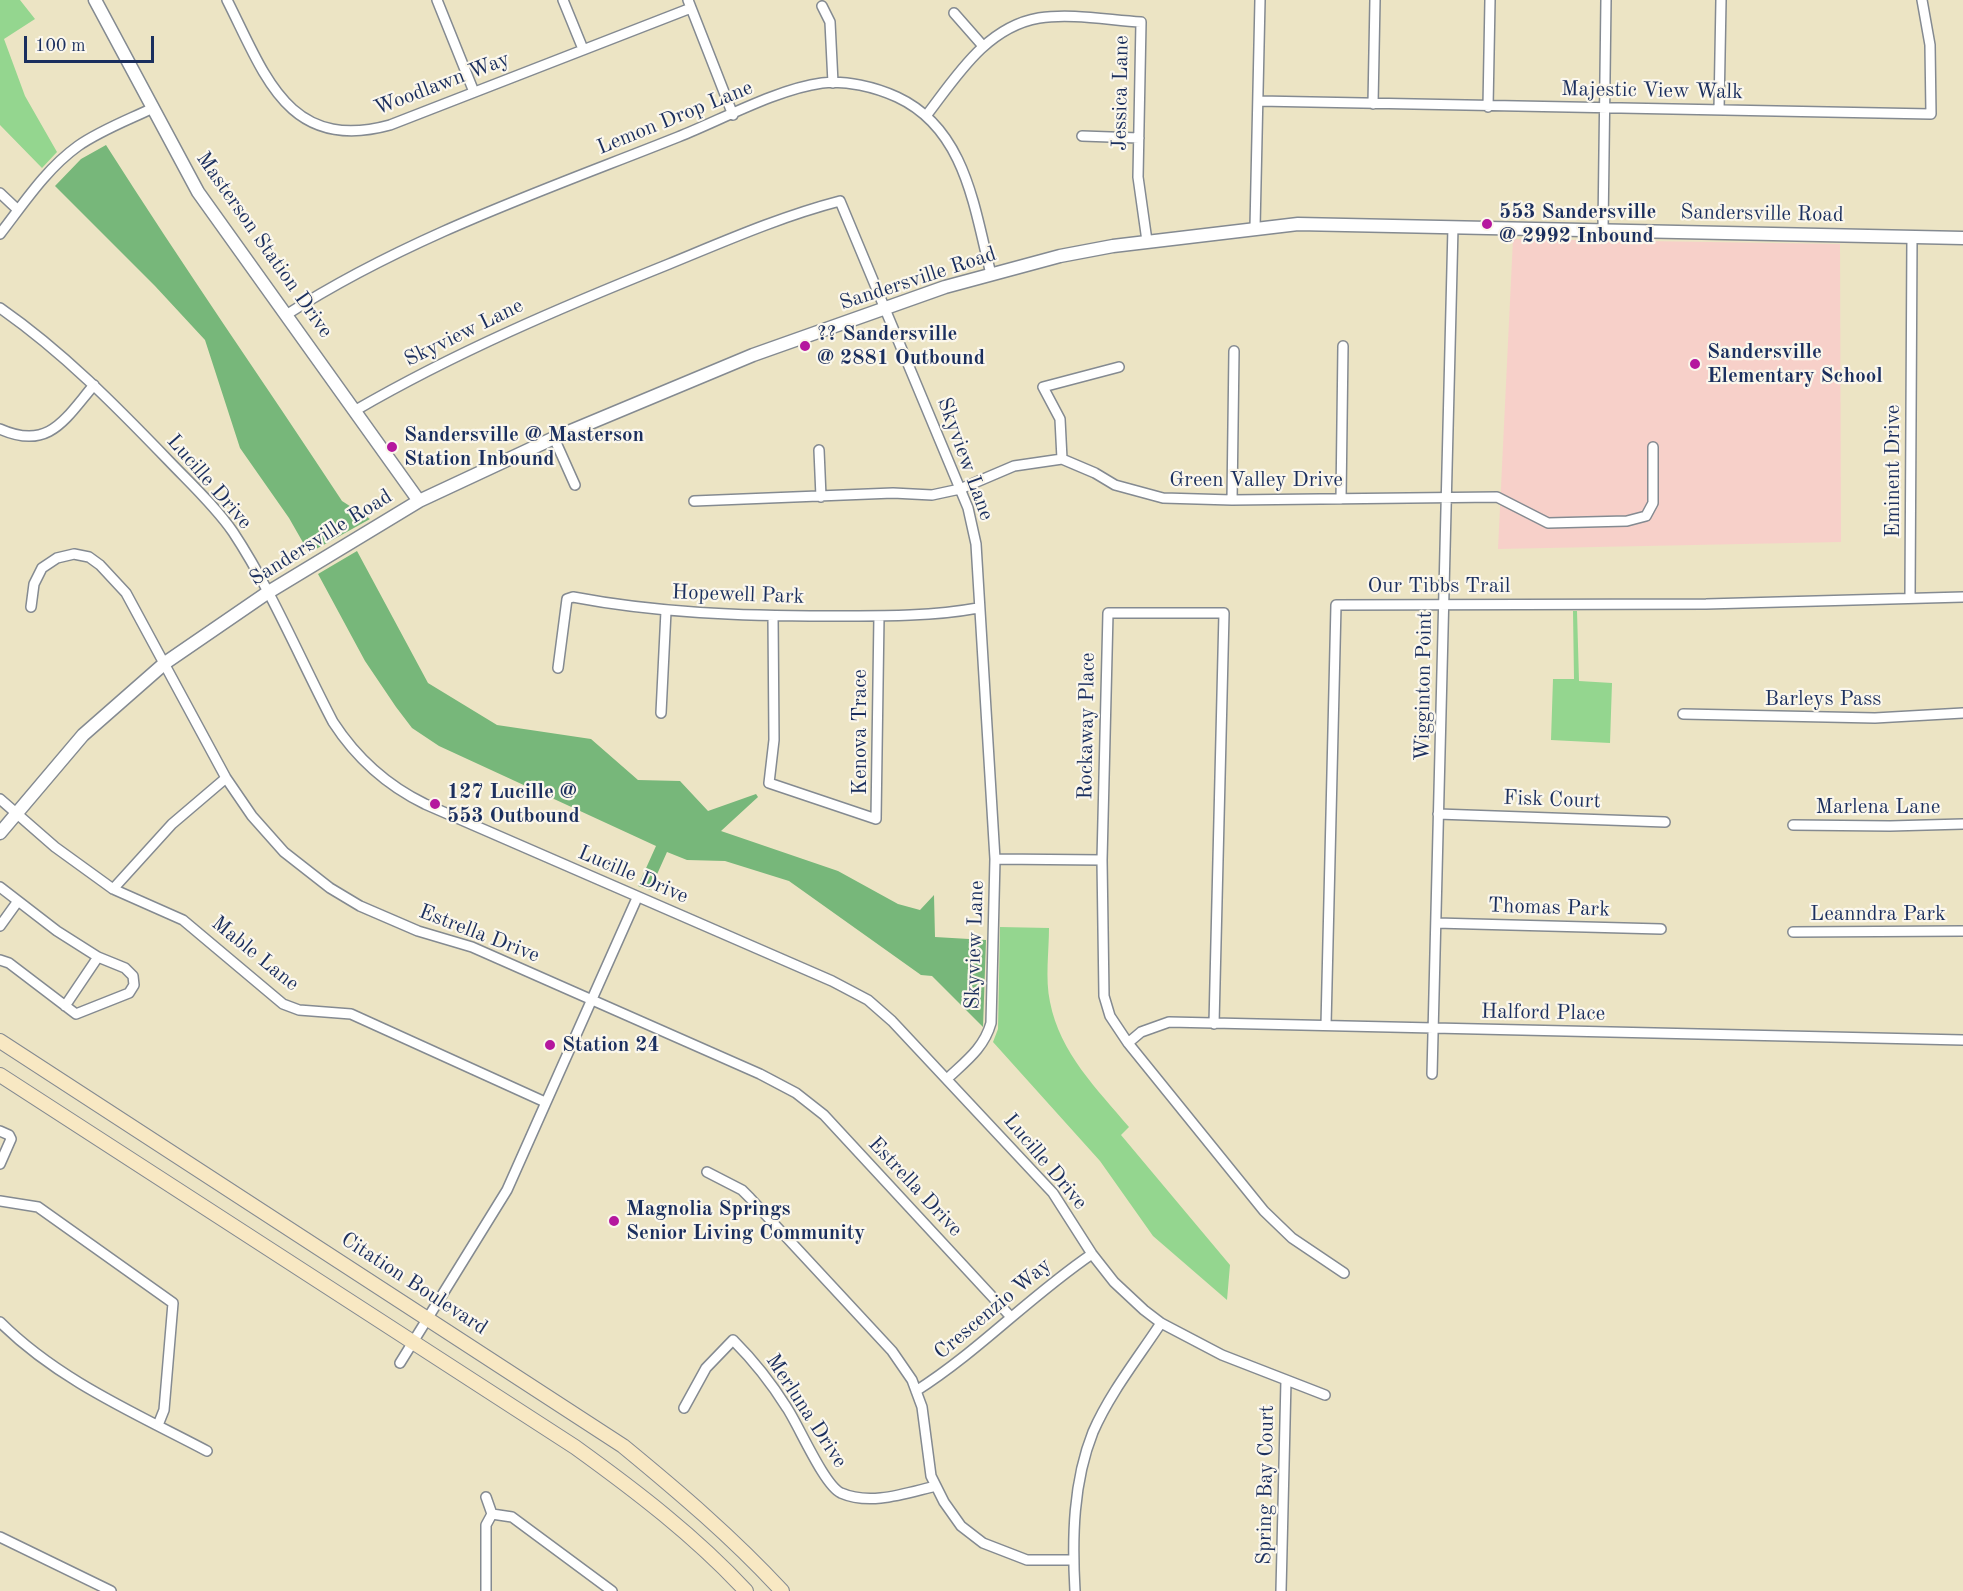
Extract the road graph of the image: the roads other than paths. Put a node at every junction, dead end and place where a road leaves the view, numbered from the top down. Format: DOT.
graph roads {
  1 [pos="95,0"];
  2 [pos="227,0"];
  3 [pos="437,0"];
  4 [pos="563,0"];
  5 [pos="1260,0"];
  6 [pos="1375,0"];
  7 [pos="1490,0"];
  8 [pos="1606,0"];
  9 [pos="1721,0"];
  10 [pos="1922,0"];
  11 [pos="689,4"];
  12 [pos="822,6"];
  13 [pos="954,13"];
  14 [pos="983,46"];
  15 [pos="583,49"];
  16 [pos="833,83"];
  17 [pos="474,92"];
  18 [pos="1259,101"];
  19 [pos="1373,104"];
  20 [pos="1488,107"];
  21 [pos="153,108"];
  22 [pos="1604,109"];
  23 [pos="1719,110"];
  24 [pos="733,115"];
  25 [pos="926,116"];
  26 [pos="1082,136"];
  27 [pos="1139,138"];
  28 [pos="0,193"];
  29 [pos="18,210"];
  30 [pos="1453,227"];
  31 [pos="1256,228"];
  32 [pos="1603,229"];
  33 [pos="0,234"];
  34 [pos="1912,237"];
  35 [pos="1963,238"];
  36 [pos="1147,241"];
  37 [pos="991,274"];
  38 [pos="0,308"];
  39 [pos="886,308"];
  40 [pos="286,315"];
  41 [pos="1343,346"];
  42 [pos="1234,351"];
  43 [pos="1119,367"];
  44 [pos="94,386"];
  45 [pos="356,410"];
  46 [pos="0,429"];
  47 [pos="554,438"];
  48 [pos="1653,447"];
  49 [pos="819,450"];
  50 [pos="1062,459"];
  51 [pos="575,485"];
  52 [pos="960,489"];
  53 [pos="821,497"];
  54 [pos="1446,498"];
  55 [pos="1341,499"];
  56 [pos="1232,500"];
  57 [pos="419,501"];
  58 [pos="694,501"];
  59 [pos="267,593"];
  60 [pos="1911,597"];
  61 [pos="1963,597"];
  62 [pos="1444,603"];
  63 [pos="31,607"];
  64 [pos="978,608"];
  65 [pos="666,612"];
  66 [pos="774,616"];
  67 [pos="879,616"];
  68 [pos="165,663"];
  69 [pos="558,668"];
  70 [pos="661,713"];
  71 [pos="1963,713"];
  72 [pos="1683,714"];
  73 [pos="226,778"];
  74 [pos="0,799"];
  75 [pos="16,812"];
  76 [pos="1438,814"];
  77 [pos="1665,822"];
  78 [pos="1963,824"];
  79 [pos="1793,825"];
  80 [pos="0,833"];
  81 [pos="996,859"];
  82 [pos="1102,860"];
  83 [pos="0,886"];
  84 [pos="113,889"];
  85 [pos="637,898"];
  86 [pos="18,901"];
  87 [pos="1436,923"];
  88 [pos="0,926"];
  89 [pos="1661,928"];
  90 [pos="1793,932"];
  91 [pos="1963,932"];
  92 [pos="98,957"];
  93 [pos="0,960"];
  94 [pos="593,1001"];
  95 [pos="65,1006"];
  96 [pos="1215,1024"];
  97 [pos="1326,1025"];
  98 [pos="1433,1029"];
  99 [pos="1963,1040"];
  100 [pos="0,1041"];
  101 [pos="1128,1043"];
  102 [pos="1432,1074"];
  103 [pos="0,1075"];
  104 [pos="948,1078"];
  105 [pos="545,1102"];
  106 [pos="0,1131"];
  107 [pos="0,1164"];
  108 [pos="707,1172"];
  109 [pos="0,1202"];
  110 [pos="1092,1254"];
  111 [pos="1344,1273"];
  112 [pos="1011,1317"];
  113 [pos="427,1318"];
  114 [pos="0,1322"];
  115 [pos="1161,1323"];
  116 [pos="413,1341"];
  117 [pos="400,1363"];
  118 [pos="1286,1380"];
  119 [pos="916,1391"];
  120 [pos="1325,1395"];
  121 [pos="684,1408"];
  122 [pos="158,1425"];
  123 [pos="207,1451"];
  124 [pos="936,1486"];
  125 [pos="486,1497"];
  126 [pos="492,1514"];
  127 [pos="0,1538"];
  128 [pos="1074,1560"];
  129 [pos="92,1587"];
  130 [pos="111,1591"];
  131 [pos="486,1591"];
  132 [pos="612,1591"];
  133 [pos="746,1591"];
  134 [pos="782,1591"];
  135 [pos="1075,1591"];
  136 [pos="1281,1591"];
  1 -- 21 [label="street, Masterson Station Drive"];
  2 -- 17 [label="street, Woodlawn Way"];
  3 -- 17 [label="street"];
  4 -- 15 [label="street"];
  5 -- 18 [label="street"];
  6 -- 19 [label="street"];
  7 -- 20 [label="street"];
  8 -- 22 [label="street"];
  9 -- 23 [label="street"];
  10 -- 23 [label="street, Majestic View Walk"];
  11 -- 15 [label="street, Woodlawn Way"];
  11 -- 24 [label="street"];
  12 -- 16 [label="street"];
  13 -- 14 [label="street"];
  14 -- 25 [label="street, Jessica Lane"];
  14 -- 27 [label="street, Jessica Lane"];
  15 -- 17 [label="street, Woodlawn Way"];
  16 -- 24 [label="street, Lemon Drop Lane"];
  16 -- 25 [label="street, Lemon Drop Lane"];
  18 -- 19 [label="street, Majestic View Walk"];
  18 -- 31 [label="street"];
  19 -- 20 [label="street, Majestic View Walk"];
  20 -- 22 [label="street, Majestic View Walk"];
  21 -- 29 [label="street"];
  21 -- 40 [label="street, Masterson Station Drive"];
  22 -- 23 [label="street, Majestic View Walk"];
  22 -- 32 [label="street"];
  24 -- 40 [label="street, Lemon Drop Lane"];
  25 -- 37 [label="street, Lemon Drop Lane"];
  26 -- 27 [label="street"];
  27 -- 36 [label="street, Jessica Lane"];
  28 -- 29 [label="street"];
  29 -- 33 [label="street"];
  30 -- 31 [label="street, Sandersville Road"];
  30 -- 32 [label="street, Sandersville Road"];
  30 -- 54 [label="street, Wigginton Point"];
  31 -- 36 [label="street, Sandersville Road"];
  32 -- 34 [label="street, Sandersville Road"];
  34 -- 35 [label="street, Sandersville Road"];
  34 -- 60 [label="street, Eminent Drive"];
  36 -- 37 [label="street, Sandersville Road"];
  37 -- 39 [label="street, Sandersville Road"];
  38 -- 44 [label="street, Lucille Drive"];
  39 -- 45 [label="street, Skyview Lane"];
  39 -- 47 [label="street, Sandersville Road"];
  39 -- 52 [label="street, Skyview Lane"];
  40 -- 45 [label="street, Masterson Station Drive"];
  41 -- 55 [label="street"];
  42 -- 56 [label="street"];
  43 -- 50 [label="street"];
  44 -- 46 [label="street"];
  44 -- 59 [label="street, Lucille Drive"];
  45 -- 57 [label="street, Masterson Station Drive"];
  47 -- 51 [label="street"];
  47 -- 57 [label="street, Sandersville Road"];
  48 -- 54 [label="street, Green Valley Drive"];
  49 -- 53 [label="street"];
  50 -- 52 [label="street"];
  50 -- 56 [label="street, Green Valley Drive"];
  52 -- 53 [label="street"];
  52 -- 64 [label="street, Skyview Lane"];
  53 -- 58 [label="street"];
  54 -- 55 [label="street, Green Valley Drive"];
  54 -- 62 [label="street, Wigginton Point"];
  55 -- 56 [label="street, Green Valley Drive"];
  57 -- 59 [label="street, Sandersville Road"];
  59 -- 68 [label="street, Sandersville Road"];
  59 -- 85 [label="street, Lucille Drive"];
  60 -- 61 [label="street, Our Tibbs Trail"];
  60 -- 62 [label="street, Our Tibbs Trail"];
  62 -- 76 [label="street, Wigginton Point"];
  62 -- 97 [label="street, Our Tibbs Trail"];
  63 -- 68 [label="street, Estrella Drive"];
  64 -- 67 [label="street, Hopewell Park"];
  64 -- 81 [label="street, Skyview Lane"];
  65 -- 66 [label="street, Hopewell Park"];
  65 -- 69 [label="street, Hopewell Park"];
  65 -- 70 [label="street"];
  66 -- 67 [label="street, Hopewell Park"];
  66 -- 67 [label="street, Kenova Trace"];
  68 -- 73 [label="street, Estrella Drive"];
  68 -- 75 [label="street, Sandersville Road"];
  71 -- 72 [label="street, Barleys Pass"];
  73 -- 84 [label="street"];
  73 -- 94 [label="street, Estrella Drive"];
  74 -- 75 [label="street, Mable Lane"];
  75 -- 80 [label="street, Sandersville Road"];
  75 -- 84 [label="street, Mable Lane"];
  76 -- 77 [label="street, Fisk Court"];
  76 -- 87 [label="street, Wigginton Point"];
  78 -- 79 [label="street, Marlena Lane"];
  81 -- 82 [label="street"];
  81 -- 104 [label="street, Skyview Lane"];
  82 -- 96 [label="street, Rockaway Place"];
  82 -- 101 [label="street, Rockaway Place"];
  83 -- 86 [label="street"];
  84 -- 105 [label="street, Mable Lane"];
  85 -- 94 [label="street"];
  85 -- 104 [label="street, Lucille Drive"];
  86 -- 88 [label="street"];
  86 -- 92 [label="street"];
  87 -- 89 [label="street, Thomas Park"];
  87 -- 98 [label="street, Wigginton Point"];
  90 -- 91 [label="street, Leanndra Park"];
  92 -- 95 [label="street"];
  92 -- 95 [label="street"];
  93 -- 95 [label="street"];
  94 -- 105 [label="street"];
  94 -- 112 [label="street, Estrella Drive"];
  96 -- 97 [label="street, Halford Place"];
  96 -- 101 [label="street, Halford Place"];
  97 -- 98 [label="street, Halford Place"];
  98 -- 99 [label="street, Halford Place"];
  98 -- 102 [label="street, Wigginton Point"];
  100 -- 113 [label="main road, Citation Boulevard"];
  101 -- 111 [label="street, Rockaway Place"];
  103 -- 116 [label="main road"];
  104 -- 110 [label="street, Lucille Drive"];
  105 -- 113 [label="street"];
  106 -- 107 [label="street"];
  108 -- 119 [label="street"];
  109 -- 122 [label="street"];
  110 -- 112 [label="street, Crescenzio Way"];
  110 -- 115 [label="street, Lucille Drive"];
  112 -- 119 [label="street, Crescenzio Way"];
  113 -- 116 [label="street"];
  113 -- 134 [label="main road, Citation Boulevard"];
  114 -- 122 [label="street"];
  115 -- 118 [label="street, Lucille Drive"];
  115 -- 128 [label="street"];
  116 -- 117 [label="street"];
  116 -- 133 [label="main road"];
  118 -- 120 [label="street, Lucille Drive"];
  118 -- 136 [label="street, Spring Bay Court"];
  119 -- 124 [label="street"];
  121 -- 124 [label="street, Merluna Drive"];
  122 -- 123 [label="street"];
  124 -- 128 [label="street"];
  125 -- 126 [label="street"];
  126 -- 131 [label="street"];
  126 -- 132 [label="street"];
  127 -- 129 [label="street"];
  128 -- 135 [label="street"];
  129 -- 130 [label="street"];
}
